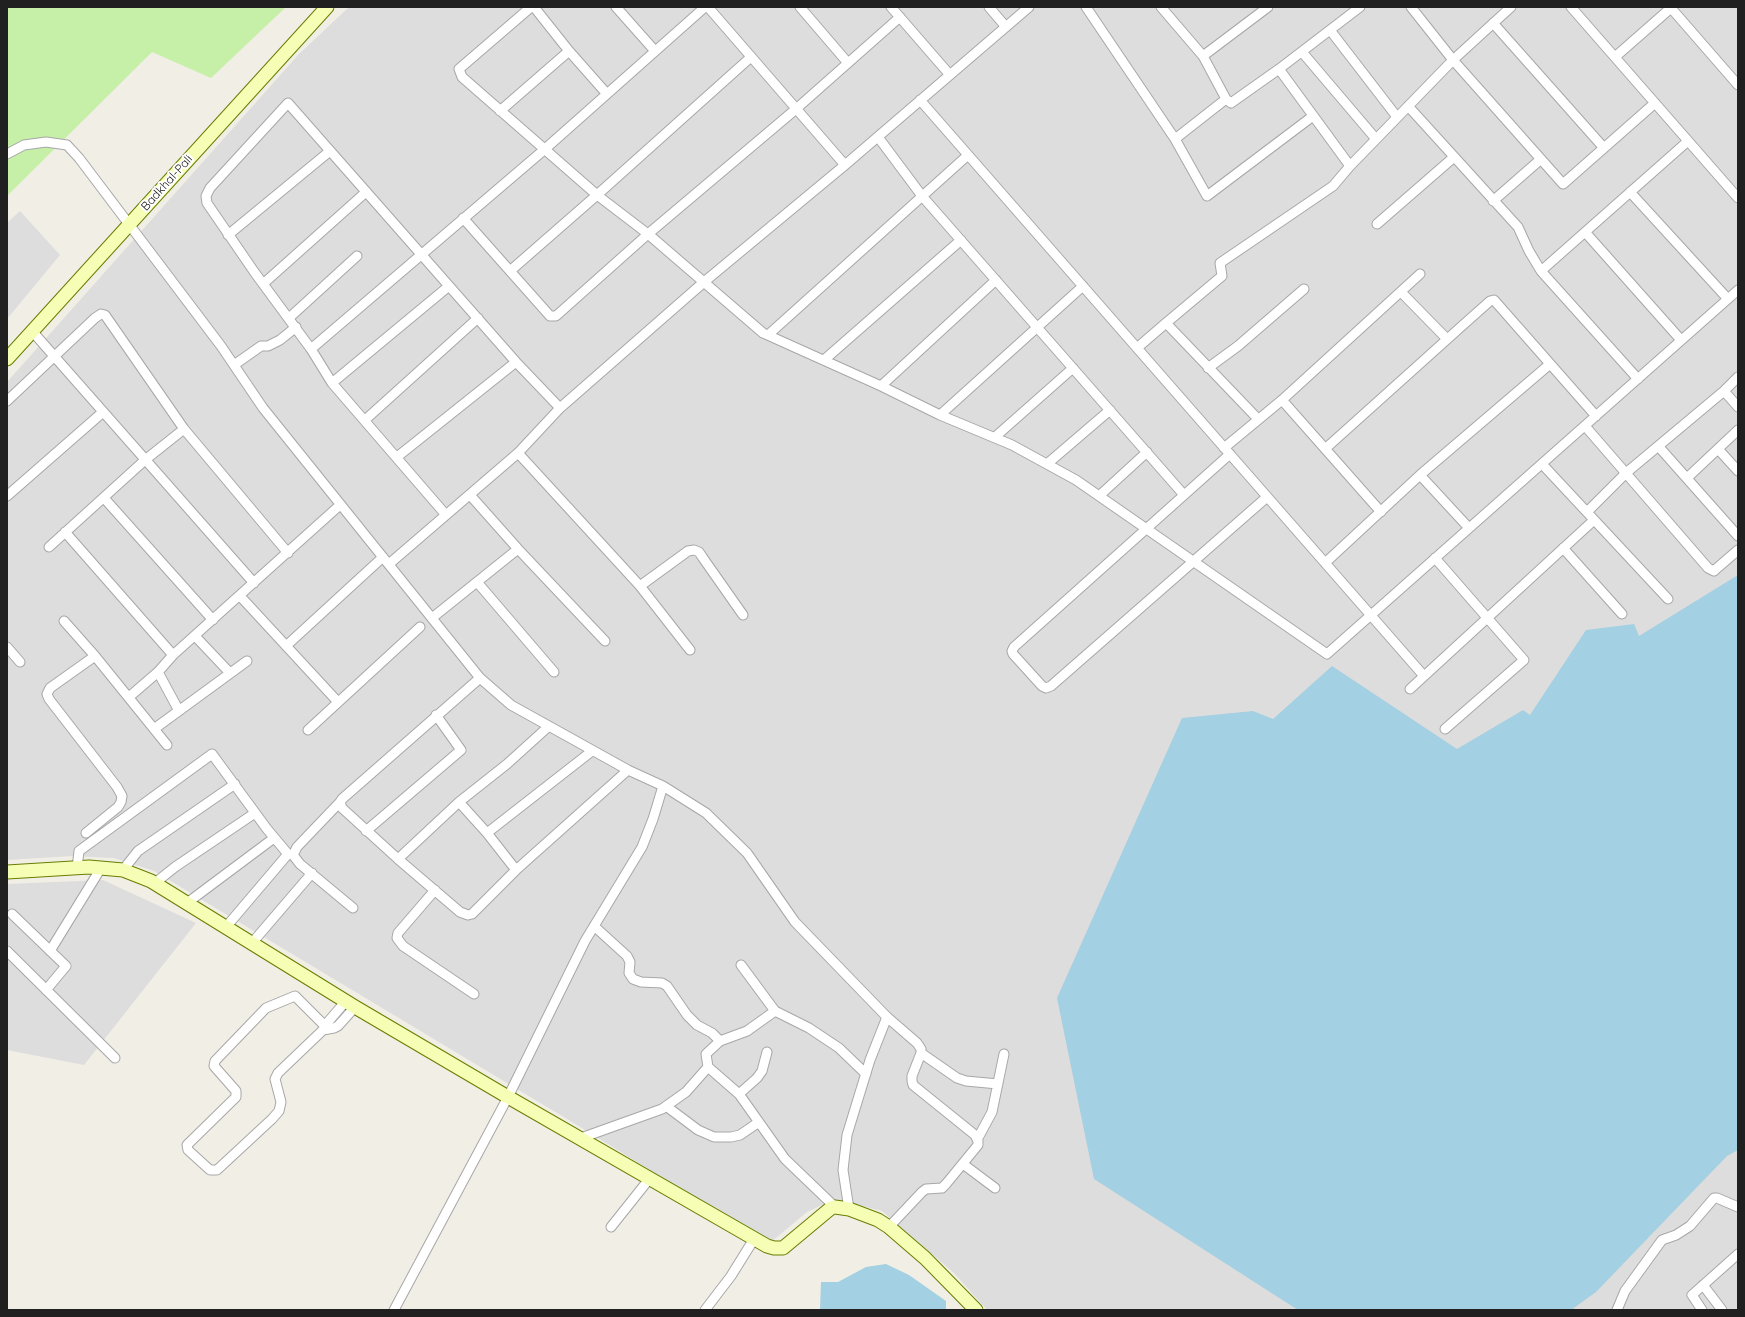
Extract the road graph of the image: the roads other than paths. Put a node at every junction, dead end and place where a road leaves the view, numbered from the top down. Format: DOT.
graph roads {
  1 [pos="327,7"];
  2 [pos="532,7"];
  3 [pos="616,7"];
  4 [pos="707,7"];
  5 [pos="800,7"];
  6 [pos="891,7"];
  7 [pos="989,7"];
  8 [pos="1029,7"];
  9 [pos="1086,7"];
  10 [pos="1268,7"];
  11 [pos="1360,7"];
  12 [pos="1411,7"];
  13 [pos="1511,7"];
  14 [pos="1163,8"];
  15 [pos="1575,8"];
  16 [pos="1672,8"];
  17 [pos="900,17"];
  18 [pos="1493,23"];
  19 [pos="1006,27"];
  20 [pos="1330,30"];
  21 [pos="569,51"];
  22 [pos="655,51"];
  23 [pos="1302,52"];
  24 [pos="1203,56"];
  25 [pos="751,57"];
  26 [pos="1615,57"];
  27 [pos="1453,60"];
  28 [pos="848,63"];
  29 [pos="1279,69"];
  30 [pos="950,75"];
  31 [pos="1738,85"];
  32 [pos="607,94"];
  33 [pos="1226,99"];
  34 [pos="920,100"];
  35 [pos="1655,103"];
  36 [pos="1408,106"];
  37 [pos="796,109"];
  38 [pos="500,111"];
  39 [pos="1313,116"];
  40 [pos="1397,117"];
  41 [pos="878,137"];
  42 [pos="1175,139"];
  43 [pos="1376,139"];
  44 [pos="1688,140"];
  45 [pos="1604,148"];
  46 [pos="545,149"];
  47 [pos="330,151"];
  48 [pos="7,154"];
  49 [pos="968,155"];
  50 [pos="1454,157"];
  51 [pos="1541,159"];
  52 [pos="845,165"];
  53 [pos="1350,166"];
  54 [pos="366,192"];
  55 [pos="1630,192"];
  56 [pos="1736,193"];
  57 [pos="597,195"];
  58 [pos="922,196"];
  59 [pos="1493,201"];
  60 [pos="463,218"];
  61 [pos="1377,224"];
  62 [pos="128,226"];
  63 [pos="1585,232"];
  64 [pos="648,234"];
  65 [pos="228,235"];
  66 [pos="962,240"];
  67 [pos="421,254"];
  68 [pos="357,256"];
  69 [pos="510,271"];
  70 [pos="1541,271"];
  71 [pos="1420,274"];
  72 [pos="996,280"];
  73 [pos="704,282"];
  74 [pos="263,284"];
  75 [pos="449,286"];
  76 [pos="1083,286"];
  77 [pos="1304,289"];
  78 [pos="1738,290"];
  79 [pos="1401,292"];
  80 [pos="1728,299"];
  81 [pos="289,318"];
  82 [pos="478,318"];
  83 [pos="1166,323"];
  84 [pos="296,327"];
  85 [pos="1037,327"];
  86 [pos="32,331"];
  87 [pos="768,335"];
  88 [pos="1448,339"];
  89 [pos="1681,340"];
  90 [pos="1137,348"];
  91 [pos="311,349"];
  92 [pos="9,354"];
  93 [pos="55,357"];
  94 [pos="824,360"];
  95 [pos="516,362"];
  96 [pos="1550,364"];
  97 [pos="234,365"];
  98 [pos="1074,368"];
  99 [pos="1208,368"];
  100 [pos="1738,377"];
  101 [pos="1638,379"];
  102 [pos="332,383"];
  103 [pos="881,386"];
  104 [pos="1724,391"];
  105 [pos="1282,400"];
  106 [pos="7,401"];
  107 [pos="1738,407"];
  108 [pos="560,408"];
  109 [pos="1110,410"];
  110 [pos="103,412"];
  111 [pos="940,415"];
  112 [pos="1596,416"];
  113 [pos="1258,419"];
  114 [pos="365,420"];
  115 [pos="1585,426"];
  116 [pos="184,429"];
  117 [pos="1738,430"];
  118 [pos="995,437"];
  119 [pos="1659,447"];
  120 [pos="1326,449"];
  121 [pos="1718,449"];
  122 [pos="1227,451"];
  123 [pos="1147,452"];
  124 [pos="518,453"];
  125 [pos="397,457"];
  126 [pos="146,460"];
  127 [pos="1047,464"];
  128 [pos="1542,464"];
  129 [pos="1738,471"];
  130 [pos="1626,473"];
  131 [pos="1420,475"];
  132 [pos="1687,478"];
  133 [pos="470,495"];
  134 [pos="1184,495"];
  135 [pos="7,496"];
  136 [pos="1100,496"];
  137 [pos="1267,497"];
  138 [pos="104,498"];
  139 [pos="340,505"];
  140 [pos="1381,512"];
  141 [pos="1587,512"];
  142 [pos="446,515"];
  143 [pos="1594,520"];
  144 [pos="1146,528"];
  145 [pos="1469,528"];
  146 [pos="66,532"];
  147 [pos="1738,536"];
  148 [pos="49,547"];
  149 [pos="1563,548"];
  150 [pos="518,549"];
  151 [pos="1738,550"];
  152 [pos="288,553"];
  153 [pos="383,557"];
  154 [pos="1435,558"];
  155 [pos="1194,561"];
  156 [pos="1325,563"];
  157 [pos="389,564"];
  158 [pos="477,582"];
  159 [pos="254,583"];
  160 [pos="640,586"];
  161 [pos="240,596"];
  162 [pos="1668,599"];
  163 [pos="1622,614"];
  164 [pos="743,615"];
  165 [pos="1371,616"];
  166 [pos="432,618"];
  167 [pos="1488,618"];
  168 [pos="213,620"];
  169 [pos="64,621"];
  170 [pos="420,627"];
  171 [pos="195,636"];
  172 [pos="605,641"];
  173 [pos="286,646"];
  174 [pos="7,647"];
  175 [pos="690,650"];
  176 [pos="174,655"];
  177 [pos="95,656"];
  178 [pos="247,661"];
  179 [pos="20,662"];
  180 [pos="158,672"];
  181 [pos="554,672"];
  182 [pos="230,673"];
  183 [pos="1424,676"];
  184 [pos="480,678"];
  185 [pos="1410,689"];
  186 [pos="129,697"];
  187 [pos="338,702"];
  188 [pos="179,711"];
  189 [pos="436,715"];
  190 [pos="549,726"];
  191 [pos="154,728"];
  192 [pos="1445,729"];
  193 [pos="308,730"];
  194 [pos="167,745"];
  195 [pos="592,751"];
  196 [pos="628,770"];
  197 [pos="234,784"];
  198 [pos="663,786"];
  199 [pos="341,801"];
  200 [pos="459,802"];
  201 [pos="255,813"];
  202 [pos="366,831"];
  203 [pos="86,833"];
  204 [pos="487,833"];
  205 [pos="274,838"];
  206 [pos="398,859"];
  207 [pos="77,868"];
  208 [pos="101,868"];
  209 [pos="123,870"];
  210 [pos="516,870"];
  211 [pos="7,872"];
  212 [pos="312,873"];
  213 [pos="155,883"];
  214 [pos="435,890"];
  215 [pos="187,903"];
  216 [pos="353,908"];
  217 [pos="12,914"];
  218 [pos="594,926"];
  219 [pos="226,927"];
  220 [pos="252,943"];
  221 [pos="7,951"];
  222 [pos="50,951"];
  223 [pos="741,966"];
  224 [pos="46,990"];
  225 [pos="474,994"];
  226 [pos="350,1004"];
  227 [pos="775,1011"];
  228 [pos="887,1017"];
  229 [pos="324,1028"];
  230 [pos="720,1041"];
  231 [pos="767,1052"];
  232 [pos="921,1053"];
  233 [pos="1004,1054"];
  234 [pos="115,1058"];
  235 [pos="708,1067"];
  236 [pos="866,1074"];
  237 [pos="998,1084"];
  238 [pos="739,1094"];
  239 [pos="508,1097"];
  240 [pos="666,1106"];
  241 [pos="759,1122"];
  242 [pos="581,1138"];
  243 [pos="978,1138"];
  244 [pos="963,1164"];
  245 [pos="650,1178"];
  246 [pos="995,1188"];
  247 [pos="835,1207"];
  248 [pos="1738,1207"];
  249 [pos="849,1209"];
  250 [pos="611,1227"];
  251 [pos="890,1227"];
  252 [pos="754,1238"];
  253 [pos="1738,1254"];
  254 [pos="1703,1285"];
  255 [pos="394,1310"];
  256 [pos="705,1310"];
  257 [pos="976,1310"];
  258 [pos="1617,1310"];
  259 [pos="1702,1310"];
  260 [pos="1722,1310"];
  1 -- 62 [label="street, Badkhal-Pali"];
  2 -- 21 [label="street"];
  2 -- 38 [label="street"];
  3 -- 22 [label="street"];
  4 -- 22 [label="street"];
  4 -- 25 [label="street"];
  5 -- 28 [label="street"];
  6 -- 17 [label="street"];
  7 -- 19 [label="street"];
  8 -- 19 [label="street"];
  9 -- 42 [label="street"];
  10 -- 24 [label="street"];
  11 -- 20 [label="street"];
  12 -- 27 [label="street"];
  13 -- 18 [label="street"];
  14 -- 24 [label="street"];
  15 -- 26 [label="street"];
  16 -- 26 [label="street"];
  16 -- 31 [label="street"];
  17 -- 28 [label="street"];
  17 -- 30 [label="street"];
  18 -- 27 [label="street"];
  18 -- 45 [label="street"];
  19 -- 30 [label="street"];
  20 -- 23 [label="street"];
  20 -- 40 [label="street"];
  21 -- 32 [label="street"];
  21 -- 38 [label="street"];
  22 -- 32 [label="street"];
  23 -- 29 [label="street"];
  23 -- 43 [label="street"];
  24 -- 33 [label="street"];
  25 -- 37 [label="street"];
  25 -- 57 [label="street"];
  26 -- 35 [label="street"];
  27 -- 36 [label="street"];
  27 -- 51 [label="street"];
  28 -- 37 [label="street"];
  29 -- 33 [label="street"];
  29 -- 39 [label="street"];
  30 -- 34 [label="street"];
  32 -- 46 [label="street"];
  33 -- 42 [label="street"];
  34 -- 41 [label="street"];
  34 -- 49 [label="street"];
  35 -- 44 [label="street"];
  35 -- 45 [label="street"];
  36 -- 40 [label="street"];
  36 -- 50 [label="street"];
  37 -- 52 [label="street"];
  37 -- 64 [label="street"];
  38 -- 46 [label="street"];
  39 -- 42 [label="street"];
  39 -- 53 [label="street"];
  40 -- 43 [label="street"];
  41 -- 52 [label="street"];
  41 -- 58 [label="street"];
  43 -- 53 [label="street"];
  44 -- 55 [label="street"];
  44 -- 56 [label="street"];
  45 -- 51 [label="street"];
  46 -- 57 [label="street"];
  46 -- 60 [label="street"];
  47 -- 54 [label="street"];
  47 -- 65 [label="street"];
  47 -- 65 [label="street"];
  48 -- 62 [label="street"];
  49 -- 58 [label="street"];
  49 -- 76 [label="street"];
  50 -- 59 [label="street"];
  50 -- 61 [label="street"];
  51 -- 59 [label="street"];
  52 -- 73 [label="street"];
  53 -- 83 [label="street"];
  54 -- 67 [label="street"];
  54 -- 74 [label="street"];
  55 -- 63 [label="street"];
  55 -- 80 [label="street"];
  57 -- 64 [label="street"];
  57 -- 69 [label="street"];
  58 -- 66 [label="street"];
  58 -- 87 [label="street"];
  59 -- 70 [label="street"];
  60 -- 67 [label="street"];
  60 -- 69 [label="street"];
  62 -- 86 [label="street, Badkhal-Pali"];
  62 -- 97 [label="street"];
  63 -- 70 [label="street"];
  63 -- 89 [label="street"];
  64 -- 69 [label="street"];
  64 -- 73 [label="street"];
  65 -- 74 [label="street"];
  66 -- 72 [label="street"];
  66 -- 94 [label="street"];
  67 -- 75 [label="street"];
  67 -- 91 [label="street"];
  68 -- 81 [label="street"];
  70 -- 101 [label="street"];
  71 -- 79 [label="street"];
  72 -- 85 [label="street"];
  72 -- 103 [label="street"];
  73 -- 87 [label="street"];
  73 -- 108 [label="street"];
  74 -- 81 [label="street"];
  75 -- 82 [label="street"];
  75 -- 102 [label="street"];
  76 -- 85 [label="street"];
  76 -- 90 [label="street"];
  77 -- 99 [label="street"];
  78 -- 80 [label="street"];
  79 -- 88 [label="street"];
  79 -- 105 [label="street"];
  80 -- 89 [label="street"];
  81 -- 84 [label="street"];
  82 -- 95 [label="street"];
  82 -- 114 [label="street"];
  83 -- 90 [label="street"];
  83 -- 99 [label="street"];
  84 -- 91 [label="street"];
  84 -- 97 [label="street"];
  85 -- 98 [label="street"];
  85 -- 111 [label="street"];
  86 -- 92 [label="street, Badkhal-Pali"];
  86 -- 93 [label="street"];
  87 -- 94 [label="street"];
  88 -- 96 [label="street"];
  88 -- 120 [label="street"];
  89 -- 101 [label="street"];
  90 -- 122 [label="street"];
  91 -- 102 [label="street"];
  93 -- 106 [label="street"];
  93 -- 110 [label="street"];
  93 -- 116 [label="street"];
  94 -- 103 [label="street"];
  95 -- 108 [label="street"];
  95 -- 125 [label="street"];
  96 -- 112 [label="street"];
  96 -- 131 [label="street"];
  97 -- 139 [label="street"];
  98 -- 109 [label="street"];
  98 -- 118 [label="street"];
  99 -- 113 [label="street"];
  100 -- 104 [label="street"];
  101 -- 112 [label="street"];
  102 -- 114 [label="street"];
  103 -- 111 [label="street"];
  104 -- 107 [label="street"];
  104 -- 119 [label="street"];
  105 -- 113 [label="street"];
  105 -- 120 [label="street"];
  108 -- 124 [label="street"];
  109 -- 123 [label="street"];
  109 -- 127 [label="street"];
  110 -- 126 [label="street"];
  110 -- 135 [label="street"];
  111 -- 118 [label="street"];
  112 -- 115 [label="street"];
  113 -- 122 [label="street"];
  114 -- 125 [label="street"];
  115 -- 128 [label="street"];
  115 -- 130 [label="street"];
  116 -- 126 [label="street"];
  116 -- 152 [label="street"];
  117 -- 121 [label="street"];
  118 -- 127 [label="street"];
  119 -- 130 [label="street"];
  119 -- 132 [label="street"];
  120 -- 140 [label="street"];
  121 -- 129 [label="street"];
  121 -- 132 [label="street"];
  122 -- 134 [label="street"];
  122 -- 137 [label="street"];
  123 -- 134 [label="street"];
  123 -- 136 [label="street"];
  124 -- 133 [label="street"];
  124 -- 160 [label="street"];
  125 -- 142 [label="street"];
  126 -- 138 [label="street"];
  126 -- 159 [label="street"];
  127 -- 136 [label="street"];
  128 -- 141 [label="street"];
  128 -- 145 [label="street"];
  130 -- 141 [label="street"];
  130 -- 151 [label="street"];
  131 -- 140 [label="street"];
  131 -- 145 [label="street"];
  132 -- 147 [label="street"];
  133 -- 142 [label="street"];
  133 -- 150 [label="street"];
  134 -- 144 [label="street"];
  136 -- 144 [label="street"];
  137 -- 155 [label="street"];
  137 -- 156 [label="street"];
  138 -- 146 [label="street"];
  138 -- 168 [label="street"];
  139 -- 152 [label="street"];
  139 -- 153 [label="street"];
  140 -- 156 [label="street"];
  141 -- 143 [label="street"];
  142 -- 157 [label="street"];
  143 -- 149 [label="street"];
  143 -- 162 [label="street"];
  144 -- 155 [label="street"];
  144 -- 155 [label="street"];
  145 -- 154 [label="street"];
  146 -- 148 [label="street"];
  146 -- 176 [label="street"];
  149 -- 163 [label="street"];
  149 -- 167 [label="street"];
  150 -- 158 [label="street"];
  150 -- 172 [label="street"];
  152 -- 159 [label="street"];
  153 -- 157 [label="street"];
  153 -- 173 [label="street"];
  154 -- 165 [label="street"];
  154 -- 167 [label="street"];
  155 -- 165 [label="street"];
  156 -- 165 [label="street"];
  157 -- 166 [label="street"];
  158 -- 166 [label="street"];
  158 -- 181 [label="street"];
  159 -- 161 [label="street"];
  160 -- 164 [label="street"];
  160 -- 175 [label="street"];
  161 -- 168 [label="street"];
  161 -- 173 [label="street"];
  165 -- 183 [label="street"];
  166 -- 184 [label="street"];
  167 -- 183 [label="street"];
  167 -- 192 [label="street"];
  168 -- 171 [label="street"];
  169 -- 177 [label="street"];
  170 -- 187 [label="street"];
  171 -- 176 [label="street"];
  171 -- 182 [label="street"];
  173 -- 187 [label="street"];
  174 -- 179 [label="street"];
  176 -- 180 [label="street"];
  177 -- 186 [label="street"];
  177 -- 203 [label="street"];
  178 -- 182 [label="street"];
  180 -- 186 [label="street"];
  180 -- 188 [label="street"];
  182 -- 188 [label="street"];
  183 -- 185 [label="street"];
  184 -- 189 [label="street"];
  184 -- 190 [label="street"];
  186 -- 191 [label="street"];
  187 -- 193 [label="street"];
  188 -- 191 [label="street"];
  189 -- 199 [label="street"];
  189 -- 202 [label="street"];
  190 -- 195 [label="street"];
  190 -- 200 [label="street"];
  191 -- 194 [label="street"];
  195 -- 196 [label="street"];
  195 -- 204 [label="street"];
  196 -- 198 [label="street"];
  196 -- 210 [label="street"];
  197 -- 201 [label="street"];
  197 -- 207 [label="street"];
  197 -- 209 [label="street"];
  198 -- 218 [label="street"];
  198 -- 228 [label="street"];
  199 -- 202 [label="street"];
  199 -- 212 [label="street"];
  200 -- 204 [label="street"];
  200 -- 206 [label="street"];
  201 -- 205 [label="street"];
  201 -- 213 [label="street"];
  202 -- 206 [label="street"];
  204 -- 210 [label="street"];
  205 -- 215 [label="street"];
  205 -- 219 [label="street"];
  206 -- 214 [label="street"];
  207 -- 208 [label="street"];
  207 -- 211 [label="street"];
  208 -- 209 [label="street"];
  208 -- 222 [label="street"];
  209 -- 213 [label="street"];
  210 -- 214 [label="street"];
  212 -- 216 [label="street"];
  212 -- 220 [label="street"];
  213 -- 215 [label="street"];
  214 -- 225 [label="street"];
  215 -- 219 [label="street"];
  217 -- 222 [label="street"];
  218 -- 230 [label="street"];
  218 -- 239 [label="street"];
  219 -- 220 [label="street"];
  220 -- 226 [label="street"];
  221 -- 224 [label="street"];
  222 -- 224 [label="street"];
  223 -- 227 [label="street"];
  224 -- 234 [label="street"];
  226 -- 229 [label="street"];
  226 -- 239 [label="street"];
  227 -- 230 [label="street"];
  227 -- 236 [label="street"];
  228 -- 232 [label="street"];
  228 -- 236 [label="street"];
  229 -- 229 [label="street"];
  230 -- 235 [label="street"];
  231 -- 238 [label="street"];
  232 -- 237 [label="street"];
  232 -- 243 [label="street"];
  233 -- 237 [label="street"];
  235 -- 238 [label="street"];
  235 -- 240 [label="street"];
  236 -- 249 [label="street"];
  237 -- 243 [label="street"];
  238 -- 241 [label="street"];
  239 -- 242 [label="street"];
  239 -- 255 [label="street"];
  240 -- 241 [label="street"];
  240 -- 242 [label="street"];
  241 -- 247 [label="street"];
  242 -- 245 [label="street"];
  243 -- 244 [label="street"];
  244 -- 246 [label="street"];
  244 -- 251 [label="street"];
  245 -- 250 [label="street"];
  245 -- 252 [label="street"];
  247 -- 249 [label="street"];
  247 -- 252 [label="street"];
  248 -- 258 [label="street"];
  249 -- 251 [label="street"];
  251 -- 257 [label="street"];
  252 -- 256 [label="street"];
  253 -- 254 [label="street"];
  254 -- 259 [label="street"];
  254 -- 260 [label="street"];
}
